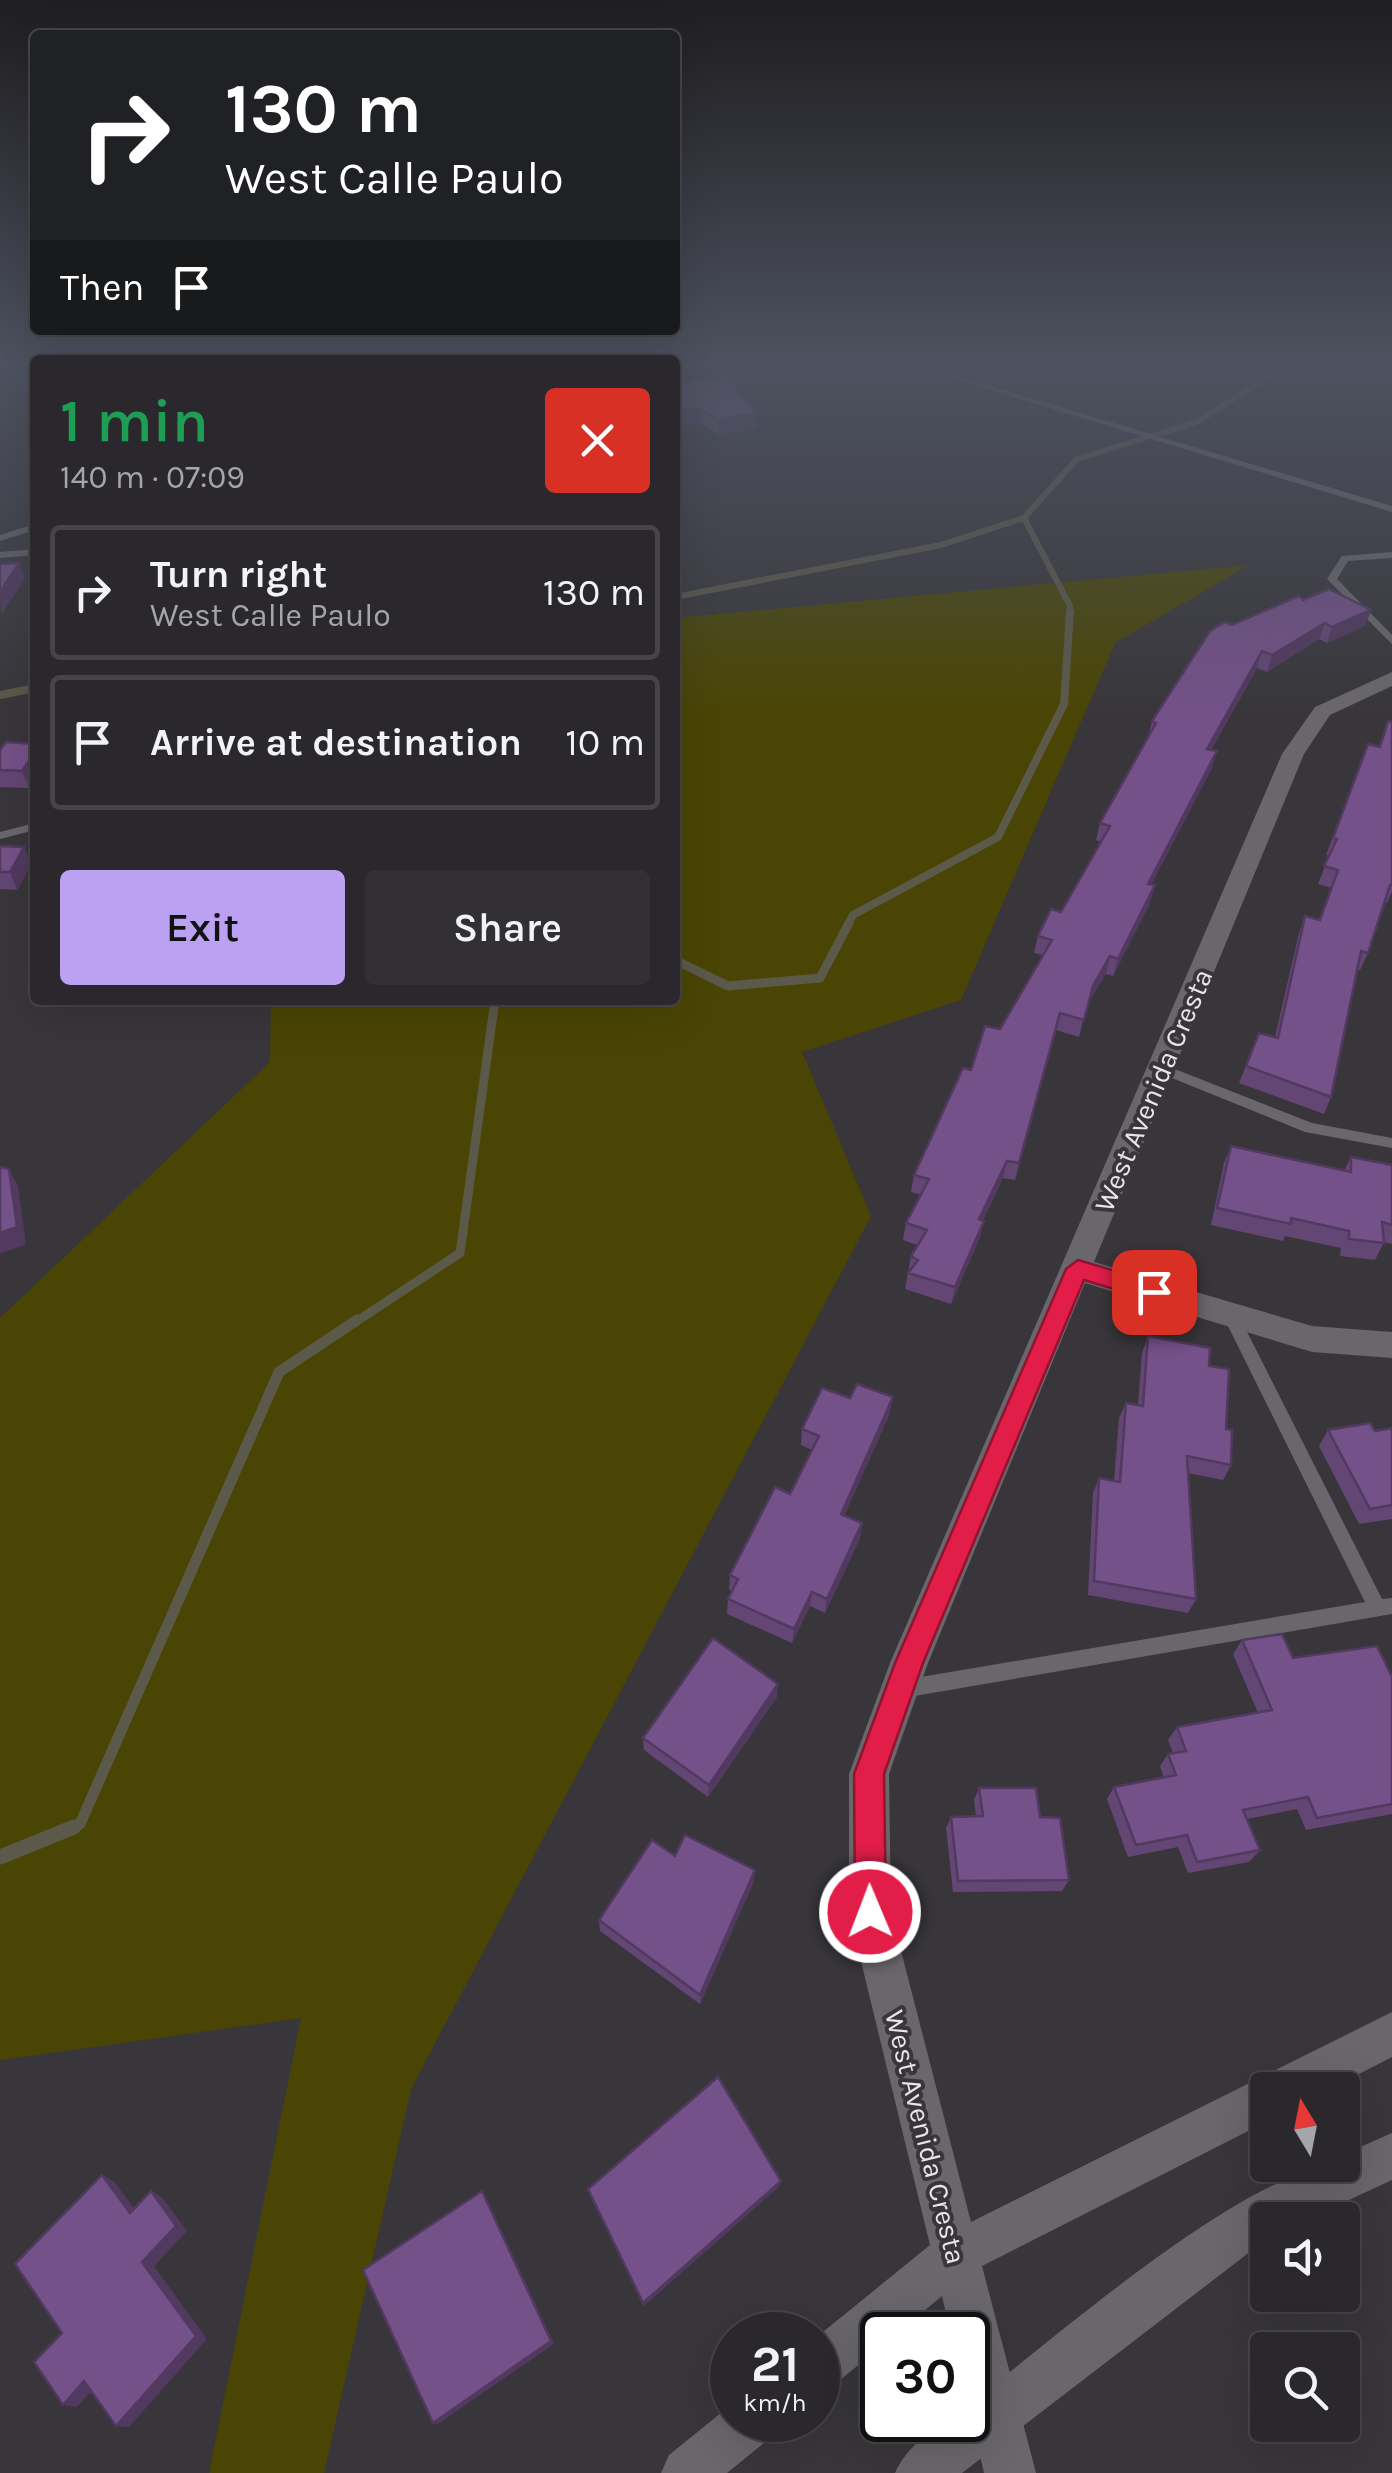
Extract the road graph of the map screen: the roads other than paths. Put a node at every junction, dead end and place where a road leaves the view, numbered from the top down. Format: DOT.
graph roads {
  1 [pos="1306,483"];
  2 [pos="1392,509"];
  3 [pos="30,528"];
  4 [pos="0,538"];
  5 [pos="30,552"];
  6 [pos="0,555"];
  7 [pos="1392,555"];
  8 [pos="1392,641"];
  9 [pos="1392,678"];
  10 [pos="30,827"];
  11 [pos="0,836"];
  12 [pos="1162,1070"];
  13 [pos="1392,1143"];
  14 [pos="1078,1269"];
  15 [pos="1230,1314"];
  16 [pos="1392,1345"];
  17 [pos="1385,1607"];
  18 [pos="899,1689"];
  19 [pos="1392,2034"];
  20 [pos="1317,2072"];
  21 [pos="1250,2106"];
  22 [pos="1392,2156"];
  23 [pos="956,2254"];
  24 [pos="840,2349"];
  25 [pos="995,2412"];
  26 [pos="725,2442"];
  27 [pos="687,2473"];
  28 [pos="921,2473"];
  29 [pos="1010,2473"];
  1 -- 2 [label="lane"];
  3 -- 4 [label="lane"];
  5 -- 6 [label="lane"];
  7 -- 8 [label="lane"];
  9 -- 12 [label="street, West Avenida Cresta"];
  10 -- 11 [label="lane"];
  12 -- 13 [label="lane"];
  12 -- 14 [label="street, West Avenida Cresta"];
  14 -- 15 [label="street"];
  14 -- 18 [label="street, West Avenida Cresta"];
  15 -- 16 [label="street"];
  15 -- 17 [label="lane"];
  17 -- 18 [label="lane"];
  18 -- 23 [label="street, West Avenida Cresta"];
  19 -- 20 [label="street"];
  21 -- 23 [label="street"];
  22 -- 25 [label="street"];
  23 -- 24 [label="street"];
  23 -- 25 [label="street, West Avenida Cresta"];
  25 -- 28 [label="street"];
  25 -- 29 [label="street, West Avenida Cresta"];
  26 -- 27 [label="street"];
}
